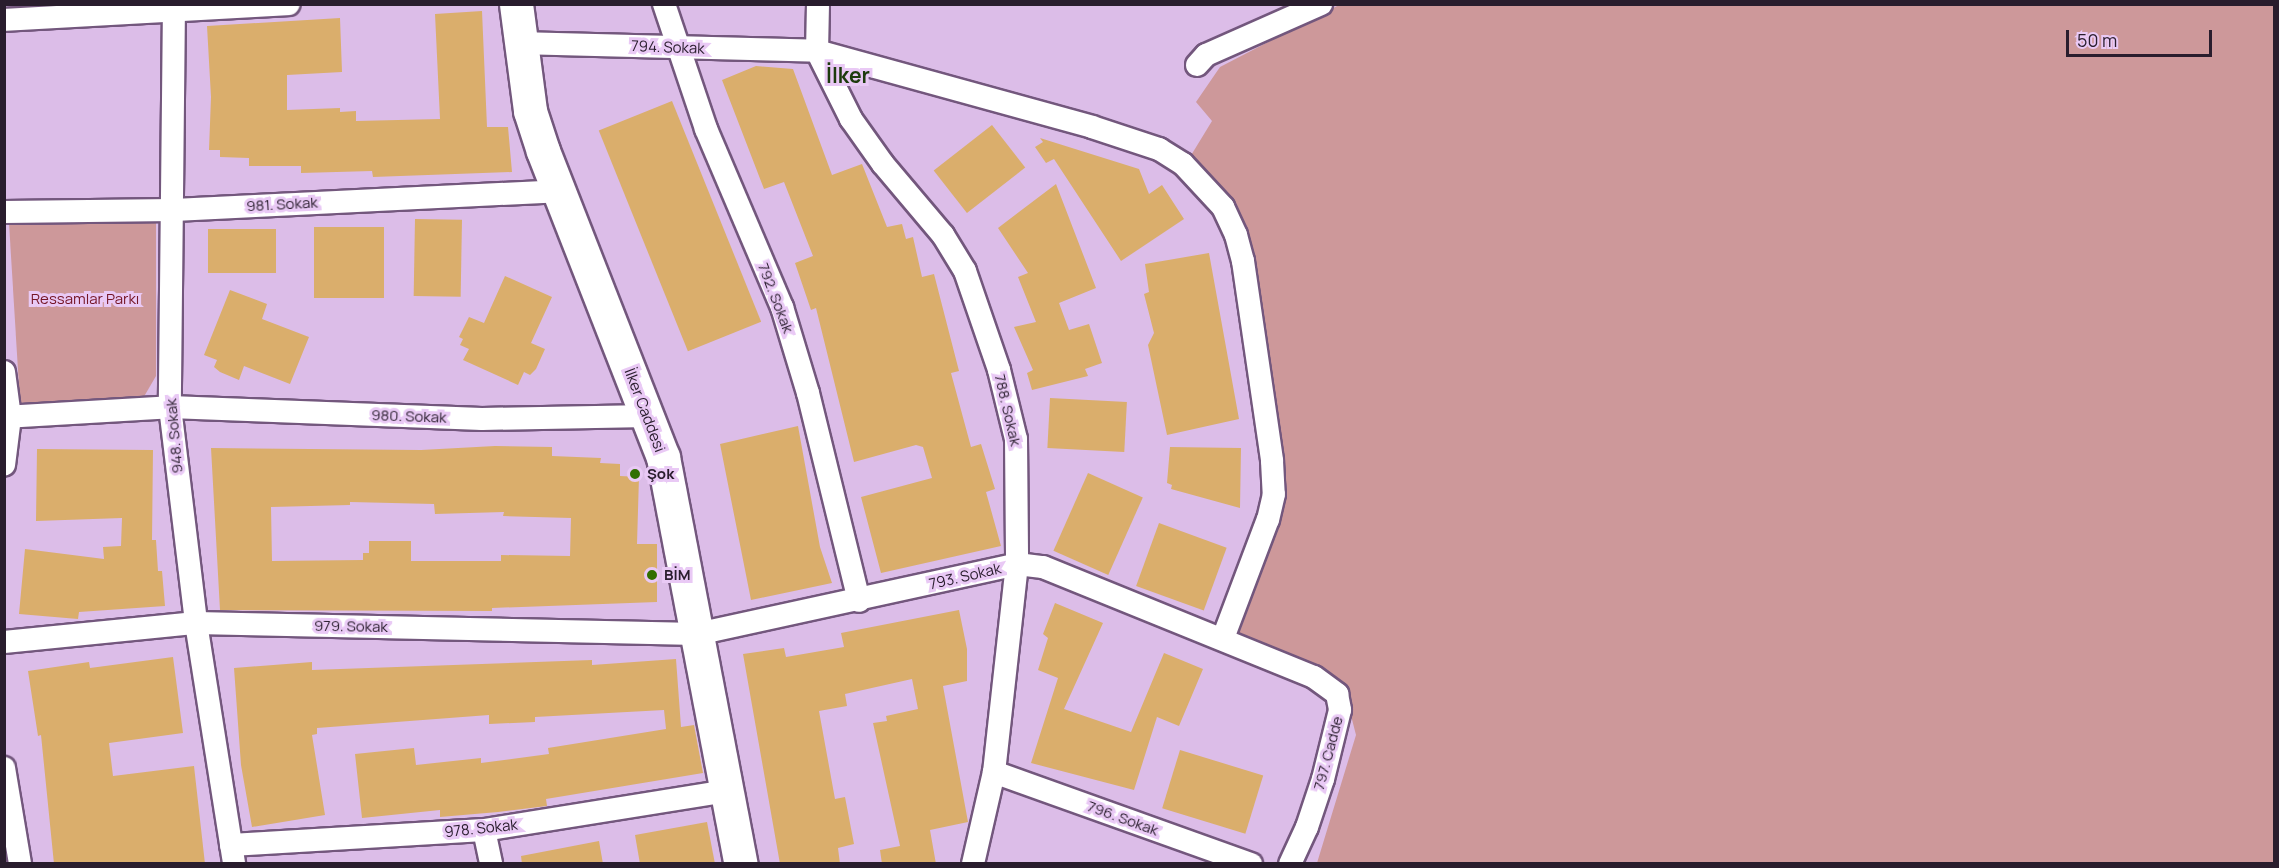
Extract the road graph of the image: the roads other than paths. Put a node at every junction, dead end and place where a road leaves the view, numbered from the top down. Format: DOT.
graph roads {
  1 [pos="289,4"];
  2 [pos="516,4"];
  3 [pos="663,4"];
  4 [pos="818,4"];
  5 [pos="1321,4"];
  6 [pos="174,7"];
  7 [pos="4,20"];
  8 [pos="519,43"];
  9 [pos="676,47"];
  10 [pos="817,51"];
  11 [pos="1197,65"];
  12 [pos="559,191"];
  13 [pos="174,210"];
  14 [pos="4,212"];
  15 [pos="4,372"];
  16 [pos="170,407"];
  17 [pos="649,416"];
  18 [pos="7,417"];
  19 [pos="4,465"];
  20 [pos="1017,564"];
  21 [pos="859,601"];
  22 [pos="196,623"];
  23 [pos="697,634"];
  24 [pos="1223,638"];
  25 [pos="4,642"];
  26 [pos="4,768"];
  27 [pos="994,772"];
  28 [pos="728,791"];
  29 [pos="484,830"];
  30 [pos="232,855"];
  31 [pos="20,864"];
  32 [pos="490,864"];
  33 [pos="741,864"];
  34 [pos="973,864"];
  35 [pos="1251,864"];
  36 [pos="1290,864"];
  1 -- 6 [label="street"];
  2 -- 8 [label="main road, İlker Caddesi"];
  3 -- 9 [label="street, 792. Sokak"];
  4 -- 10 [label="street, 788. Sokak"];
  5 -- 11 [label="street"];
  6 -- 7 [label="street"];
  6 -- 13 [label="street, 948. Sokak"];
  8 -- 9 [label="street, 794. Sokak"];
  8 -- 12 [label="main road, İlker Caddesi"];
  9 -- 10 [label="street, 794. Sokak"];
  9 -- 21 [label="street, 792. Sokak"];
  10 -- 20 [label="street, 788. Sokak"];
  10 -- 24 [label="street, 794. Sokak"];
  12 -- 13 [label="street, 981. Sokak"];
  12 -- 17 [label="main road, İlker Caddesi"];
  13 -- 14 [label="street, 981. Sokak"];
  13 -- 16 [label="street, 948. Sokak"];
  15 -- 18 [label="street"];
  16 -- 17 [label="street, 980. Sokak"];
  16 -- 18 [label="street, 980. Sokak"];
  16 -- 22 [label="street, 948. Sokak"];
  17 -- 23 [label="main road, İlker Caddesi"];
  18 -- 19 [label="street"];
  20 -- 21 [label="street, 793. Sokak"];
  20 -- 24 [label="street, 793. Sokak"];
  20 -- 27 [label="street, 788. Sokak"];
  21 -- 23 [label="street, 793. Sokak"];
  22 -- 23 [label="street, 979. Sokak"];
  22 -- 25 [label="street, 979. Sokak"];
  22 -- 30 [label="street, 948. Sokak"];
  23 -- 28 [label="main road, İlker Caddesi"];
  24 -- 36 [label="street, 797. Cadde"];
  26 -- 31 [label="street"];
  27 -- 34 [label="street, 788. Sokak"];
  27 -- 35 [label="street, 796. Sokak"];
  28 -- 29 [label="street, 978. Sokak"];
  28 -- 33 [label="main road, İlker Caddesi"];
  29 -- 30 [label="street, 978. Sokak"];
  29 -- 32 [label="street"];
}
